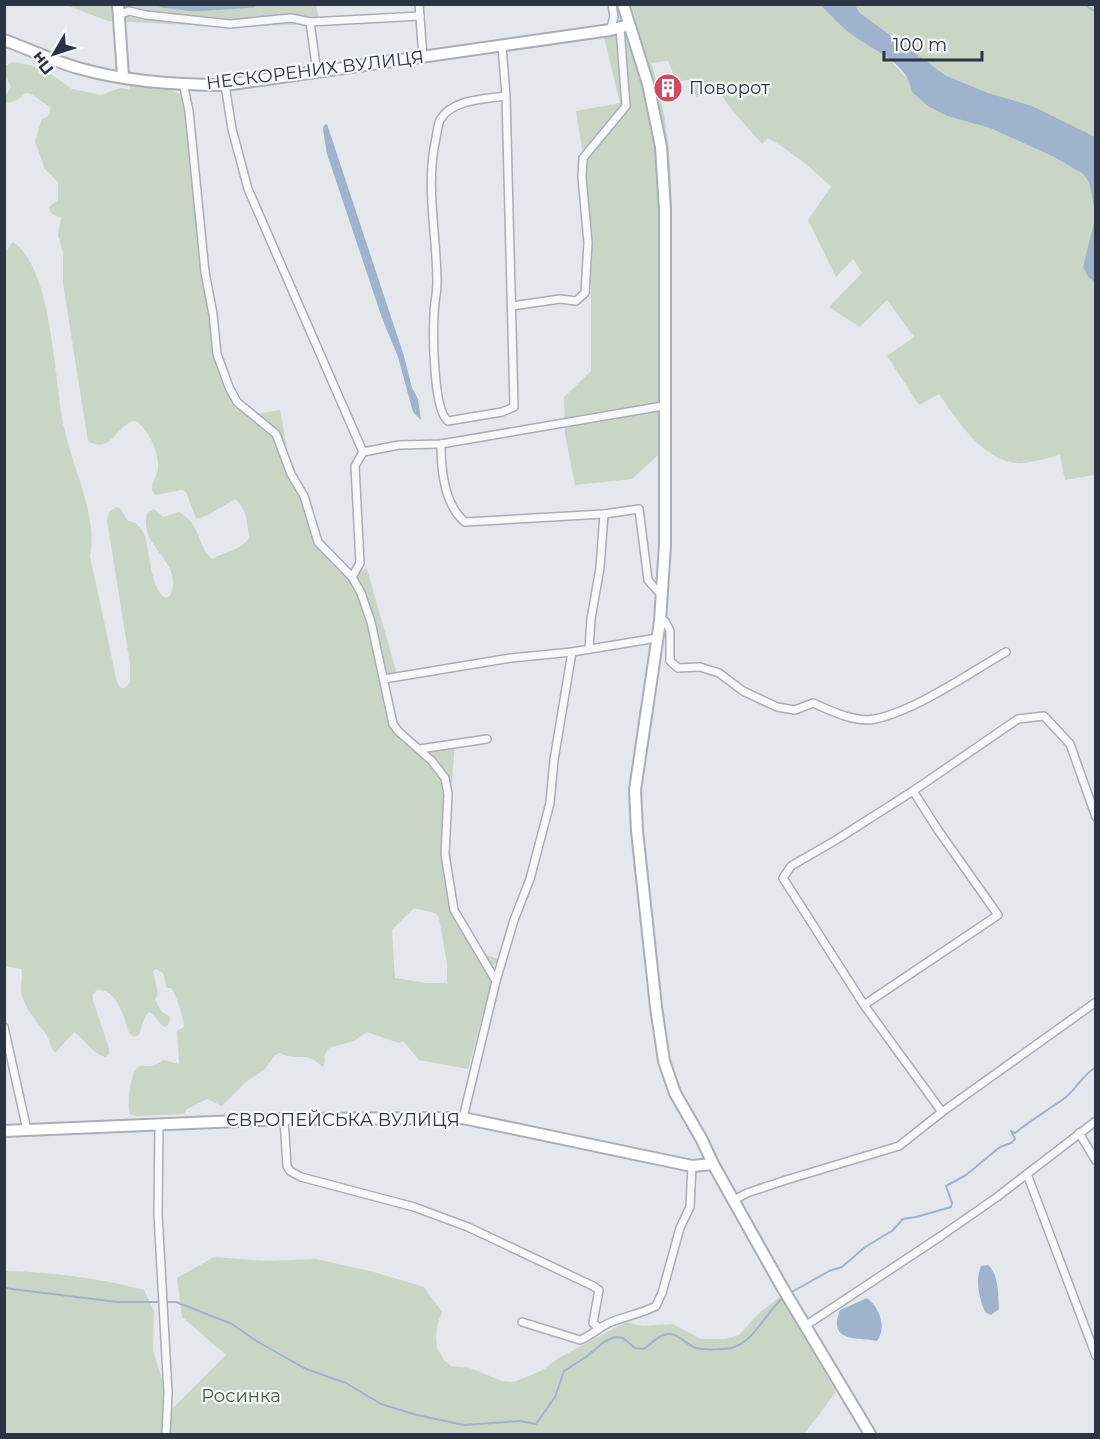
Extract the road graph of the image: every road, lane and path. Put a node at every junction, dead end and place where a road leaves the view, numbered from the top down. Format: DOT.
graph roads {
  1 [pos="419,4"];
  2 [pos="612,4"];
  3 [pos="623,4"];
  4 [pos="119,10"];
  5 [pos="420,16"];
  6 [pos="310,22"];
  7 [pos="620,28"];
  8 [pos="4,40"];
  9 [pos="502,46"];
  10 [pos="423,57"];
  11 [pos="317,72"];
  12 [pos="123,76"];
  13 [pos="183,83"];
  14 [pos="225,85"];
  15 [pos="506,96"];
  16 [pos="512,306"];
  17 [pos="663,406"];
  18 [pos="441,444"];
  19 [pos="363,452"];
  20 [pos="604,514"];
  21 [pos="352,577"];
  22 [pos="661,595"];
  23 [pos="660,621"];
  24 [pos="657,638"];
  25 [pos="589,649"];
  26 [pos="572,652"];
  27 [pos="1006,652"];
  28 [pos="384,679"];
  29 [pos="487,739"];
  30 [pos="420,749"];
  31 [pos="914,791"];
  32 [pos="1095,816"];
  33 [pos="496,981"];
  34 [pos="1095,1002"];
  35 [pos="864,1005"];
  36 [pos="4,1026"];
  37 [pos="942,1112"];
  38 [pos="463,1118"];
  39 [pos="284,1119"];
  40 [pos="1095,1120"];
  41 [pos="159,1125"];
  42 [pos="27,1130"];
  43 [pos="4,1131"];
  44 [pos="1079,1133"];
  45 [pos="1095,1161"];
  46 [pos="713,1164"];
  47 [pos="692,1166"];
  48 [pos="1027,1174"];
  49 [pos="735,1200"];
  50 [pos="522,1322"];
  51 [pos="805,1326"];
  52 [pos="598,1328"];
  53 [pos="1095,1356"];
  54 [pos="166,1434"];
  55 [pos="870,1434"];
  1 -- 5 [label="street"];
  2 -- 7 [label="street"];
  3 -- 7 [label="main road"];
  4 -- 6 [label="street"];
  4 -- 12 [label="main road"];
  5 -- 6 [label="street"];
  5 -- 10 [label="street"];
  6 -- 11 [label="street"];
  7 -- 9 [label="main road, НЕСКОРЕНИХ ВУЛИЦЯ"];
  7 -- 16 [label="street"];
  7 -- 17 [label="main road"];
  8 -- 12 [label="main road, НЕСКОРЕНИХ ВУЛИЦЯ"];
  9 -- 10 [label="main road, НЕСКОРЕНИХ ВУЛИЦЯ"];
  9 -- 15 [label="street"];
  10 -- 11 [label="main road, НЕСКОРЕНИХ ВУЛИЦЯ"];
  11 -- 14 [label="main road, НЕСКОРЕНИХ ВУЛИЦЯ"];
  12 -- 13 [label="main road, НЕСКОРЕНИХ ВУЛИЦЯ"];
  13 -- 14 [label="main road, НЕСКОРЕНИХ ВУЛИЦЯ"];
  13 -- 21 [label="street"];
  14 -- 19 [label="street"];
  15 -- 16 [label="street"];
  15 -- 16 [label="street"];
  17 -- 18 [label="street"];
  17 -- 22 [label="main road"];
  18 -- 19 [label="street"];
  18 -- 20 [label="street"];
  19 -- 21 [label="street"];
  20 -- 22 [label="street"];
  20 -- 25 [label="street"];
  21 -- 28 [label="street"];
  22 -- 23 [label="main road"];
  23 -- 24 [label="main road"];
  23 -- 27 [label="street"];
  24 -- 25 [label="street"];
  24 -- 46 [label="main road"];
  25 -- 26 [label="street"];
  26 -- 28 [label="street"];
  26 -- 33 [label="street"];
  28 -- 30 [label="street"];
  29 -- 30 [label="street"];
  30 -- 33 [label="street"];
  31 -- 32 [label="street"];
  31 -- 35 [label="street"];
  31 -- 35 [label="street"];
  33 -- 38 [label="street"];
  34 -- 37 [label="street"];
  35 -- 37 [label="street"];
  36 -- 42 [label="street"];
  37 -- 49 [label="street"];
  38 -- 39 [label="main road, ЄВРОПЕЙСЬКА ВУЛИЦЯ"];
  38 -- 47 [label="main road, ЄВРОПЕЙСЬКА ВУЛИЦЯ"];
  39 -- 41 [label="main road, ЄВРОПЕЙСЬКА ВУЛИЦЯ"];
  39 -- 52 [label="street"];
  40 -- 44 [label="street"];
  41 -- 42 [label="main road, ЄВРОПЕЙСЬКА ВУЛИЦЯ"];
  41 -- 54 [label="street"];
  42 -- 43 [label="main road, ЄВРОПЕЙСЬКА ВУЛИЦЯ"];
  44 -- 45 [label="street"];
  44 -- 48 [label="street"];
  46 -- 47 [label="main road, ЄВРОПЕЙСЬКА ВУЛИЦЯ"];
  46 -- 49 [label="main road"];
  47 -- 52 [label="street"];
  48 -- 51 [label="street"];
  48 -- 53 [label="street"];
  49 -- 51 [label="main road"];
  50 -- 52 [label="street"];
  51 -- 55 [label="main road"];
}
